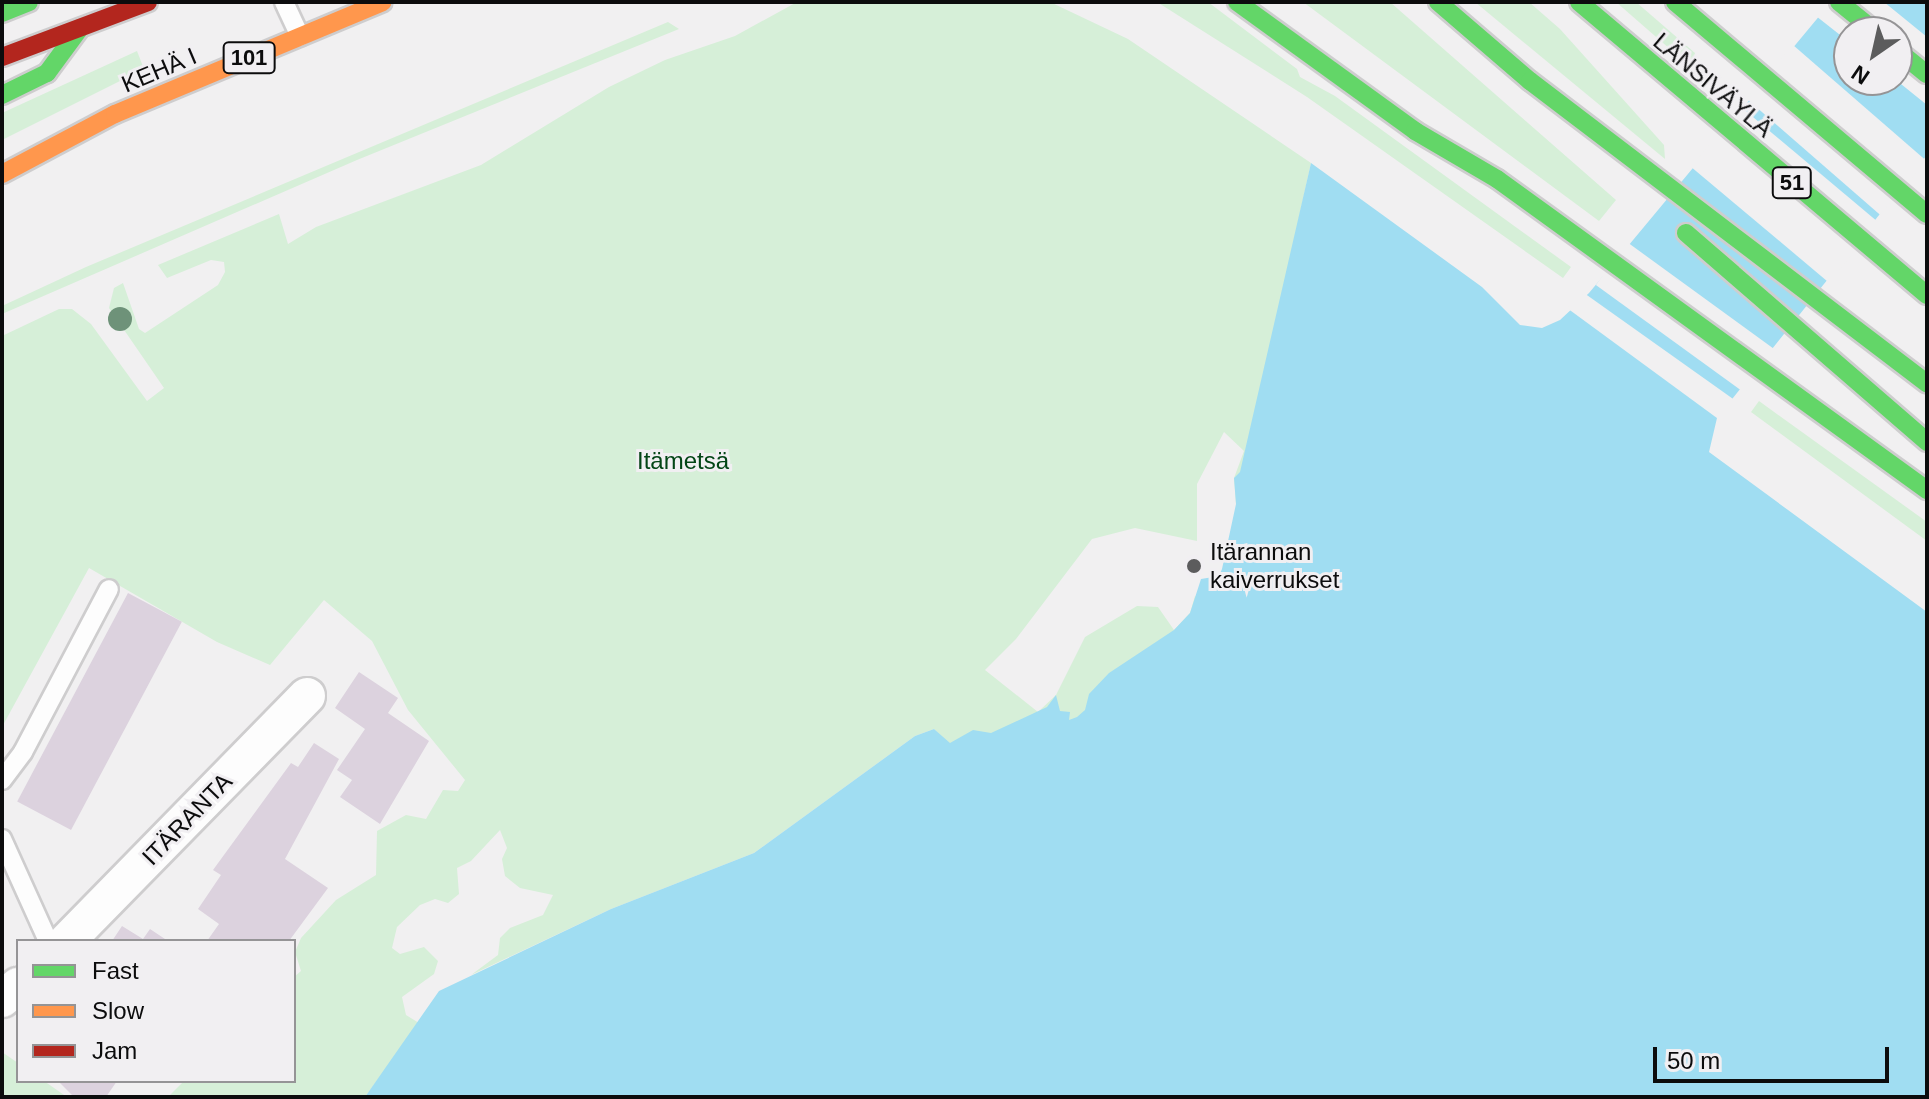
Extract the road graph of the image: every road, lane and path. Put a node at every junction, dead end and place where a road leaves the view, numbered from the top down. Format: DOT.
graph roads {
  1 [pos="29,2"];
  2 [pos="148,2"];
  3 [pos="284,2"];
  4 [pos="383,2"];
  5 [pos="1237,2"];
  6 [pos="1438,2"];
  7 [pos="1579,2"];
  8 [pos="1675,2"];
  9 [pos="1839,2"];
  10 [pos="2,13"];
  11 [pos="1856,16"];
  12 [pos="1296,20"];
  13 [pos="80,28"];
  14 [pos="300,37"];
  15 [pos="2,57"];
  16 [pos="1530,81"];
  17 [pos="2,95"];
  18 [pos="2,174"];
  19 [pos="1497,179"];
  20 [pos="1630,184"];
  21 [pos="1927,212"];
  22 [pos="1666,215"];
  23 [pos="1927,295"];
  24 [pos="1927,383"];
  25 [pos="1927,442"];
  26 [pos="1927,490"];
  27 [pos="109,589"];
  28 [pos="307,696"];
  29 [pos="2,780"];
  30 [pos="2,839"];
  31 [pos="47,939"];
  32 [pos="69,939"];
  1 -- 10 [label="highway"];
  2 -- 13 [label="highway"];
  3 -- 14 [label="lane"];
  4 -- 14 [label="highway, KEHÄ I / 101"];
  5 -- 19 [label="highway"];
  6 -- 16 [label="highway"];
  7 -- 23 [label="highway, LÄNSIVÄYLÄ / 51"];
  8 -- 21 [label="highway, LÄNSIVÄYLÄ / 51"];
  9 -- 11 [label="highway"];
  12 -- 19 [label="highway"];
  13 -- 15 [label="highway"];
  13 -- 17 [label="highway"];
  14 -- 18 [label="highway, KEHÄ I / 101"];
  16 -- 20 [label="highway"];
  16 -- 24 [label="highway"];
  19 -- 26 [label="highway"];
  22 -- 25 [label="highway"];
  27 -- 29 [label="lane"];
  28 -- 32 [label="street, ITÄRANTA"];
  30 -- 31 [label="lane"];
}
